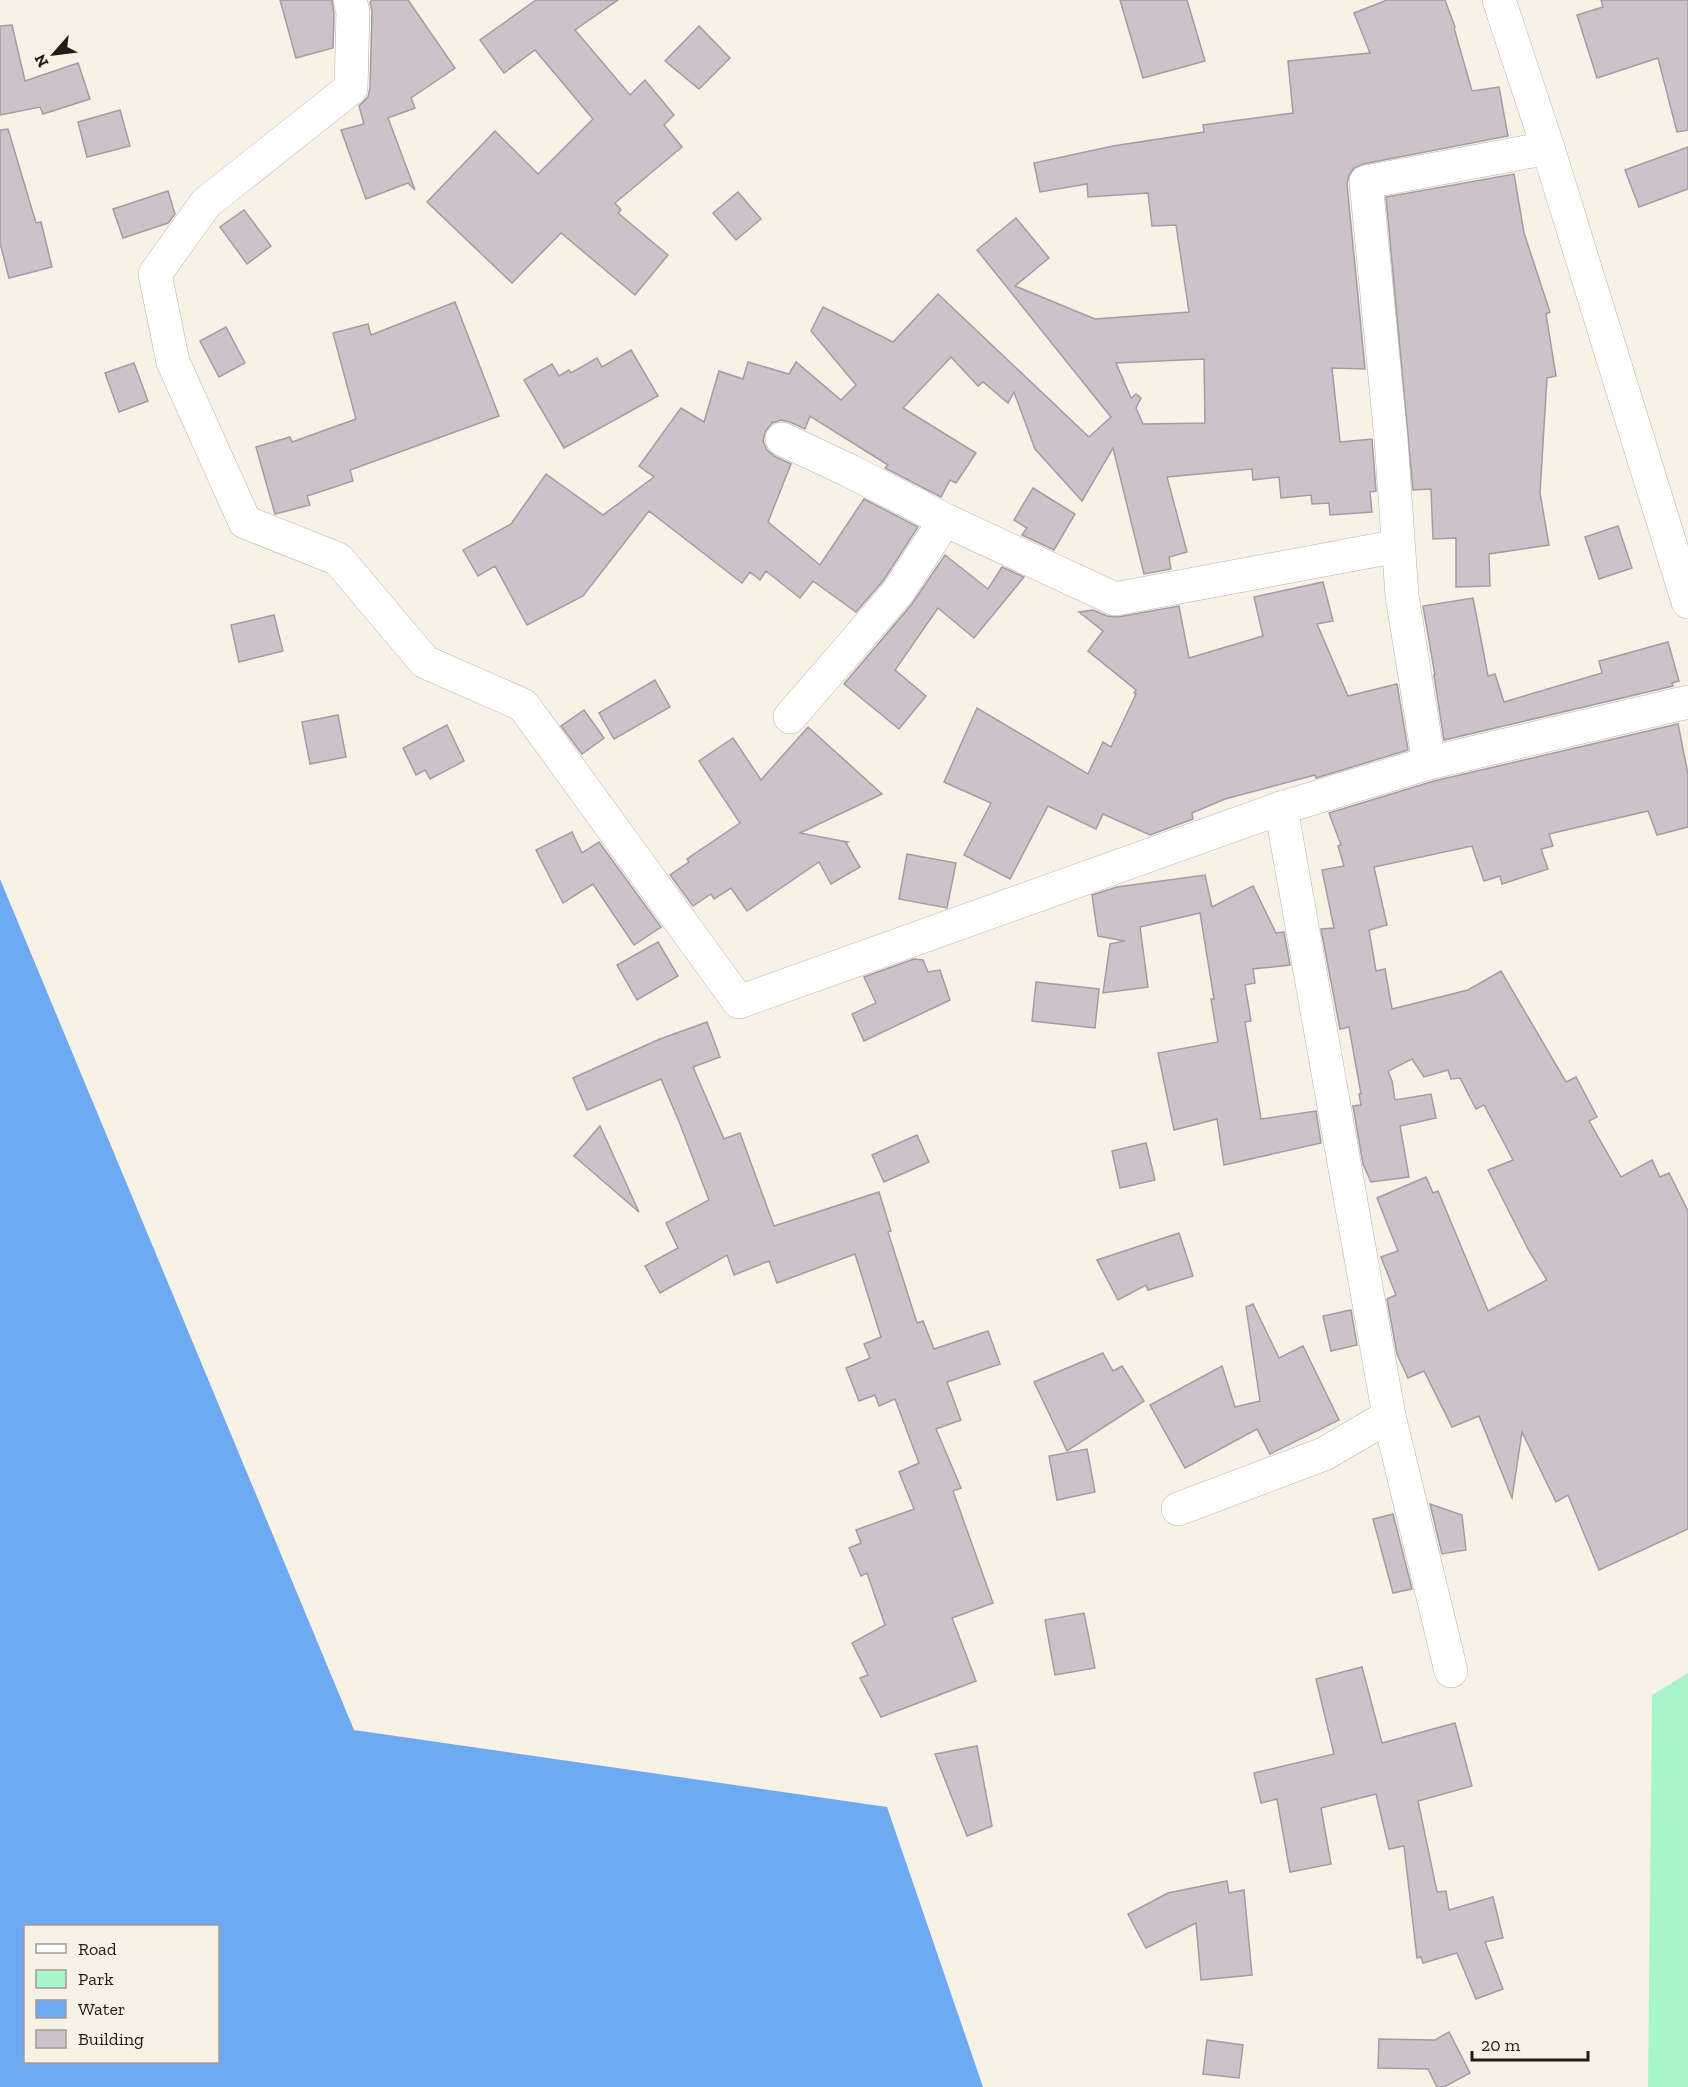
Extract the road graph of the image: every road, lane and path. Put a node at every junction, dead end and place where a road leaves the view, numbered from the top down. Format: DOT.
graph roads {
  1 [pos="350,0"];
  2 [pos="1499,0"];
  3 [pos="1548,148"];
  4 [pos="782,439"];
  5 [pos="945,520"];
  6 [pos="1398,546"];
  7 [pos="1688,602"];
  8 [pos="1688,702"];
  9 [pos="790,717"];
  10 [pos="1429,763"];
  11 [pos="1281,808"];
  12 [pos="1389,1416"];
  13 [pos="1178,1509"];
  14 [pos="1450,1671"];
  1 -- 11 [label="street"];
  2 -- 3 [label="street"];
  3 -- 6 [label="street"];
  3 -- 7 [label="street"];
  4 -- 5 [label="street"];
  5 -- 6 [label="street"];
  5 -- 9 [label="street"];
  6 -- 10 [label="street"];
  8 -- 10 [label="street"];
  10 -- 11 [label="street"];
  11 -- 12 [label="street"];
  12 -- 13 [label="street"];
  12 -- 14 [label="street"];
}
